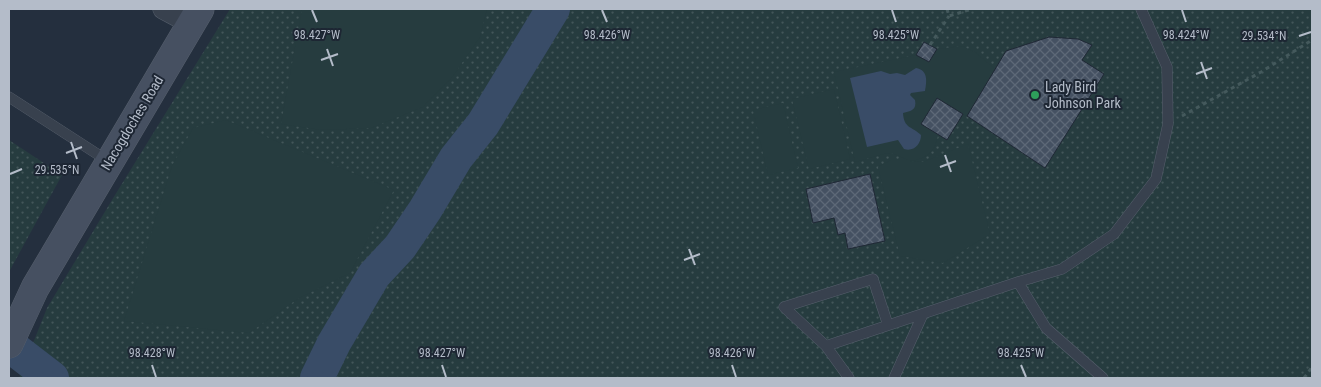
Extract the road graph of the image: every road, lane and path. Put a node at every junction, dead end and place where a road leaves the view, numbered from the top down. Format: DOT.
graph roads {
  1 [pos="163,9"];
  2 [pos="947,9"];
  3 [pos="972,9"];
  4 [pos="1141,9"];
  5 [pos="949,16"];
  6 [pos="195,17"];
  7 [pos="1312,40"];
  8 [pos="930,45"];
  9 [pos="9,97"];
  10 [pos="1168,124"];
  11 [pos="109,162"];
  12 [pos="1018,282"];
  13 [pos="923,314"];
  14 [pos="888,325"];
  15 [pos="9,344"];
  16 [pos="826,346"];
  17 [pos="1312,367"];
  18 [pos="849,378"];
  19 [pos="894,378"];
  20 [pos="1103,378"];
  21 [pos="1304,378"];
  1 -- 6 [label="street"];
  2 -- 5 [label="path"];
  3 -- 5 [label="path"];
  4 -- 10 [label="lane"];
  5 -- 8 [label="path"];
  6 -- 11 [label="main road, Nacogdoches Road"];
  7 -- 10 [label="path"];
  9 -- 11 [label="lane"];
  10 -- 12 [label="lane"];
  11 -- 15 [label="main road, Nacogdoches Road"];
  12 -- 13 [label="lane"];
  12 -- 20 [label="lane"];
  13 -- 14 [label="lane"];
  13 -- 19 [label="lane"];
  14 -- 16 [label="lane"];
  14 -- 16 [label="lane"];
  16 -- 18 [label="lane"];
  17 -- 21 [label="path"];
}
